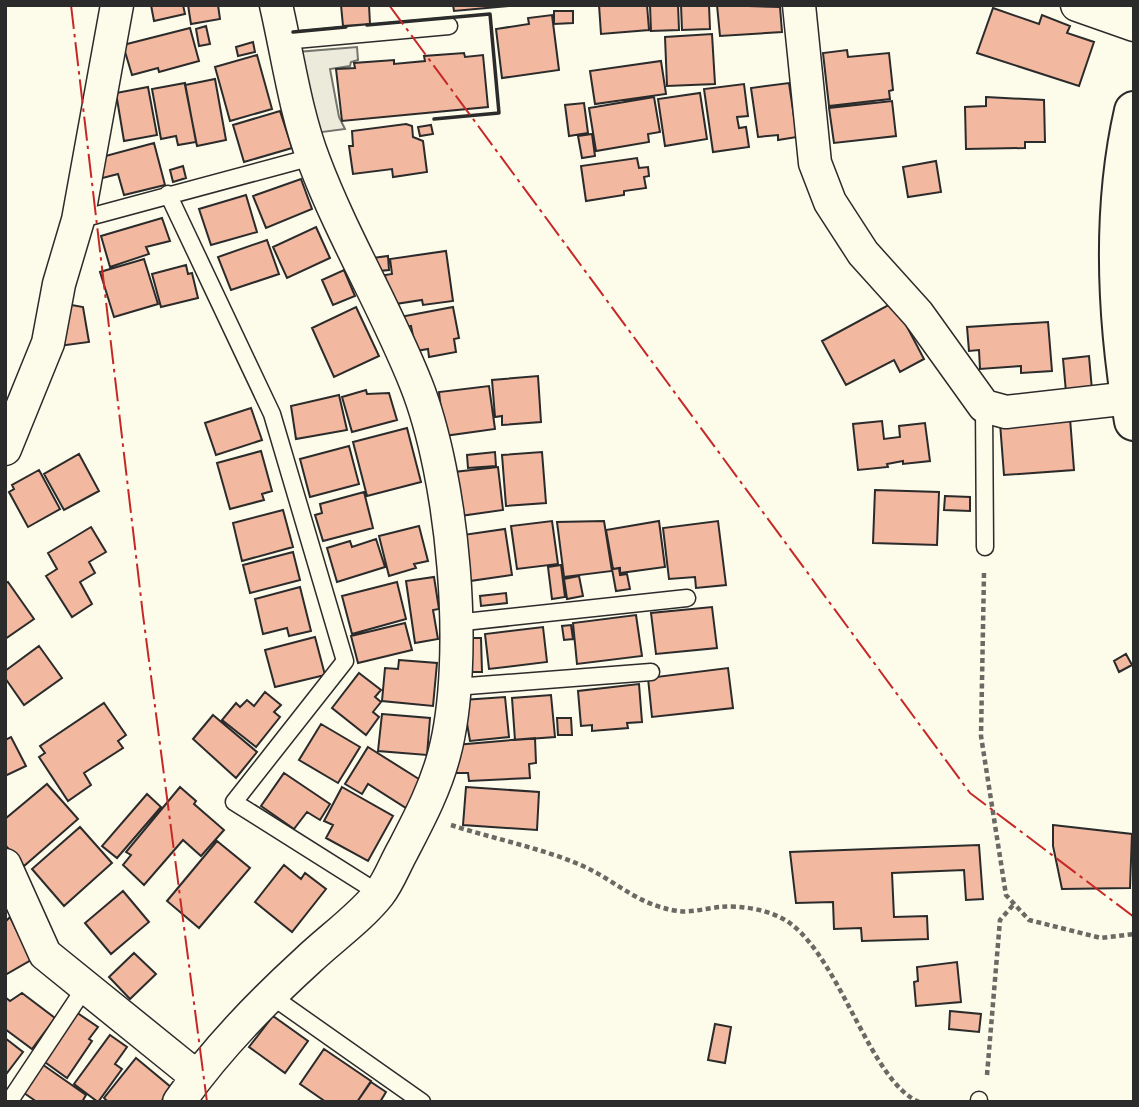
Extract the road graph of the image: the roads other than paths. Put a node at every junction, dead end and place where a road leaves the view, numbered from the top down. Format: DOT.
graph roads {
  1 [pos="117,5"];
  2 [pos="276,5"];
  3 [pos="799,5"];
  4 [pos="1077,5"];
  5 [pos="1134,25"];
  6 [pos="449,26"];
  7 [pos="284,41"];
  8 [pos="1134,111"];
  9 [pos="312,156"];
  10 [pos="168,194"];
  11 [pos="78,220"];
  12 [pos="984,406"];
  13 [pos="1132,410"];
  14 [pos="5,449"];
  15 [pos="985,547"];
  16 [pos="687,598"];
  17 [pos="455,623"];
  18 [pos="651,672"];
  19 [pos="455,687"];
  20 [pos="5,865"];
  21 [pos="380,894"];
  22 [pos="86,986"];
  23 [pos="270,995"];
  24 [pos="188,1089"];
  25 [pos="9,1102"];
  26 [pos="422,1102"];
  1 -- 11 [label="street"];
  2 -- 7 [label="street"];
  3 -- 12 [label="street"];
  4 -- 5 [label="street"];
  6 -- 7 [label="lane"];
  7 -- 9 [label="street"];
  8 -- 13 [label="street"];
  9 -- 10 [label="lane"];
  9 -- 17 [label="street"];
  10 -- 11 [label="lane"];
  10 -- 21 [label="lane"];
  11 -- 14 [label="street"];
  12 -- 13 [label="street"];
  12 -- 15 [label="lane"];
  16 -- 17 [label="lane"];
  17 -- 19 [label="street"];
  18 -- 19 [label="lane"];
  19 -- 21 [label="street"];
  20 -- 22 [label="street"];
  21 -- 23 [label="street"];
  22 -- 24 [label="street"];
  22 -- 25 [label="lane"];
  23 -- 24 [label="street"];
  23 -- 26 [label="lane"];
}
